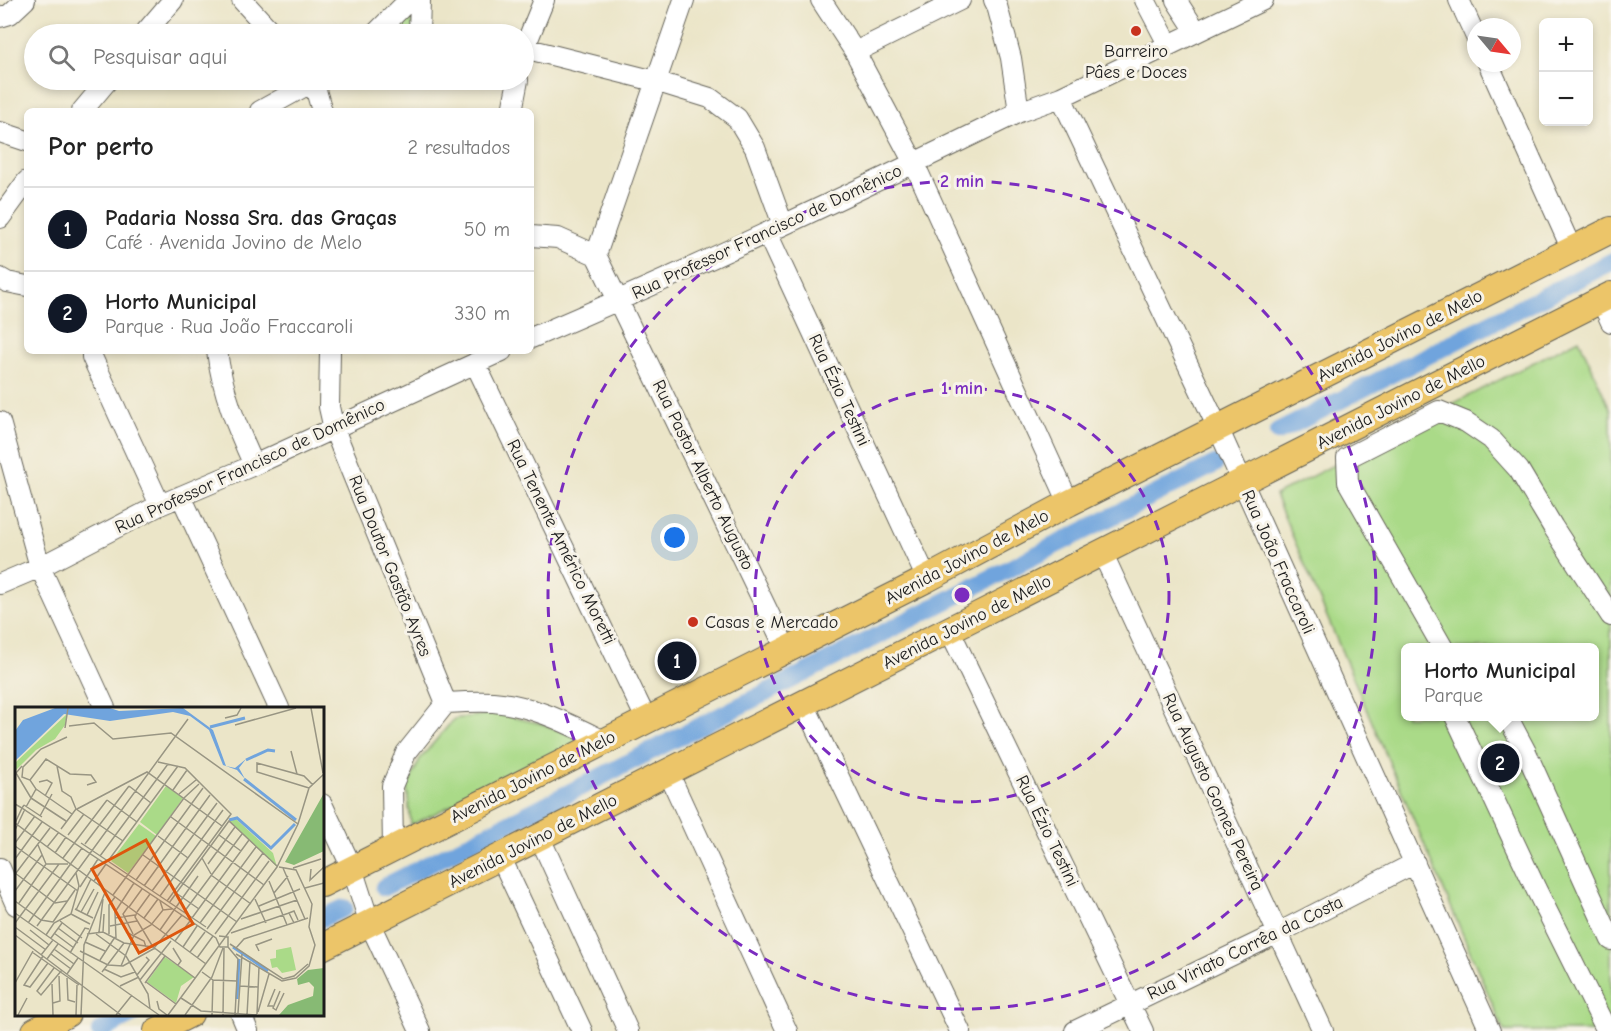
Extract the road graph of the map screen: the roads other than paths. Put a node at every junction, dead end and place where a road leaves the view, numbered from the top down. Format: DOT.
graph roads {
  1 [pos="25,0"];
  2 [pos="172,0"];
  3 [pos="242,0"];
  4 [pos="409,0"];
  5 [pos="420,0"];
  6 [pos="544,0"];
  7 [pos="684,0"];
  8 [pos="821,0"];
  9 [pos="960,0"];
  10 [pos="994,0"];
  11 [pos="1145,0"];
  12 [pos="1176,0"];
  13 [pos="1263,0"];
  14 [pos="1459,0"];
  15 [pos="0,17"];
  16 [pos="1467,18"];
  17 [pos="152,24"];
  18 [pos="264,24"];
  19 [pos="385,24"];
  20 [pos="420,24"];
  21 [pos="534,24"];
  22 [pos="1196,31"];
  23 [pos="1168,44"];
  24 [pos="534,51"];
  25 [pos="855,52"];
  26 [pos="1492,72"];
  27 [pos="655,81"];
  28 [pos="100,90"];
  29 [pos="297,90"];
  30 [pos="317,90"];
  31 [pos="516,90"];
  32 [pos="1061,97"];
  33 [pos="85,108"];
  34 [pos="265,108"];
  35 [pos="321,108"];
  36 [pos="513,108"];
  37 [pos="1019,112"];
  38 [pos="0,132"];
  39 [pos="24,140"];
  40 [pos="914,164"];
  41 [pos="24,185"];
  42 [pos="0,218"];
  43 [pos="775,229"];
  44 [pos="1611,230"];
  45 [pos="534,236"];
  46 [pos="1572,250"];
  47 [pos="596,255"];
  48 [pos="0,278"];
  49 [pos="24,285"];
  50 [pos="620,301"];
  51 [pos="1608,306"];
  52 [pos="534,337"];
  53 [pos="92,354"];
  54 [pos="217,354"];
  55 [pos="330,354"];
  56 [pos="495,354"];
  57 [pos="475,363"];
  58 [pos="0,422"];
  59 [pos="1218,428"];
  60 [pos="334,429"];
  61 [pos="254,465"];
  62 [pos="1242,483"];
  63 [pos="181,496"];
  64 [pos="1069,503"];
  65 [pos="160,505"];
  66 [pos="1103,554"];
  67 [pos="40,567"];
  68 [pos="927,579"];
  69 [pos="0,584"];
  70 [pos="1611,616"];
  71 [pos="950,631"];
  72 [pos="1440,643"];
  73 [pos="786,649"];
  74 [pos="446,703"];
  75 [pos="804,704"];
  76 [pos="105,707"];
  77 [pos="279,707"];
  78 [pos="648,721"];
  79 [pos="1457,721"];
  80 [pos="1509,721"];
  81 [pos="604,741"];
  82 [pos="668,772"];
  83 [pos="324,808"];
  84 [pos="540,838"];
  85 [pos="393,848"];
  86 [pos="501,858"];
  87 [pos="1415,863"];
  88 [pos="0,868"];
  89 [pos="352,868"];
  90 [pos="324,883"];
  91 [pos="15,903"];
  92 [pos="370,924"];
  93 [pos="1278,933"];
  94 [pos="1611,940"];
  95 [pos="324,946"];
  96 [pos="1130,1004"];
  97 [pos="64,1016"];
  98 [pos="186,1016"];
  99 [pos="242,1016"];
  100 [pos="34,1031"];
  101 [pos="157,1031"];
  102 [pos="248,1031"];
  103 [pos="420,1031"];
  104 [pos="582,1031"];
  105 [pos="628,1031"];
  106 [pos="787,1031"];
  107 [pos="960,1031"];
  108 [pos="1075,1031"];
  109 [pos="1143,1031"];
  110 [pos="1323,1031"];
  111 [pos="1490,1031"];
  112 [pos="1607,1031"];
  1 -- 15 [label="street"];
  2 -- 17 [label="street"];
  3 -- 18 [label="street"];
  4 -- 19 [label="street"];
  5 -- 20 [label="street"];
  6 -- 21 [label="street"];
  7 -- 27 [label="street"];
  8 -- 25 [label="street"];
  9 -- 25 [label="street"];
  10 -- 37 [label="street"];
  11 -- 23 [label="street"];
  12 -- 22 [label="street"];
  13 -- 22 [label="street, Rua Professor Francisco de Domênico"];
  14 -- 16 [label="street"];
  22 -- 23 [label="street, Rua Professor Francisco de Domênico"];
  23 -- 32 [label="street, Rua Professor Francisco de Domênico"];
  24 -- 27 [label="street, Rua Ézio Testini"];
  25 -- 40 [label="street"];
  26 -- 46 [label="street"];
  27 -- 43 [label="street, Rua Ézio Testini"];
  27 -- 47 [label="street"];
  28 -- 33 [label="street"];
  29 -- 34 [label="street"];
  30 -- 35 [label="street"];
  31 -- 36 [label="street"];
  32 -- 37 [label="street, Rua Professor Francisco de Domênico"];
  32 -- 59 [label="street, Rua João Fraccaroli"];
  37 -- 40 [label="street, Rua Professor Francisco de Domênico"];
  38 -- 39 [label="street"];
  40 -- 43 [label="street, Rua Professor Francisco de Domênico"];
  40 -- 64 [label="street"];
  41 -- 42 [label="street"];
  43 -- 50 [label="street, Rua Professor Francisco de Domênico"];
  43 -- 68 [label="street, Rua Ézio Testini"];
  44 -- 46 [label="main road, Avenida Jovino de Melo"];
  45 -- 47 [label="street"];
  46 -- 59 [label="main road, Avenida Jovino de Melo"];
  47 -- 50 [label="street, Rua Pastor Alberto Augusto"];
  48 -- 49 [label="street"];
  50 -- 52 [label="street, Rua Professor Francisco de Domênico"];
  50 -- 73 [label="street, Rua Pastor Alberto Augusto"];
  51 -- 62 [label="main road, Avenida Jovino de Mello"];
  53 -- 65 [label="street"];
  54 -- 61 [label="street"];
  55 -- 60 [label="street, Rua Doutor Gastão Ayres"];
  56 -- 57 [label="street, Rua Professor Francisco de Domênico"];
  57 -- 60 [label="street, Rua Professor Francisco de Domênico"];
  57 -- 78 [label="street, Rua Tenente Américo Moretti"];
  58 -- 67 [label="street"];
  59 -- 62 [label="street, Rua João Fraccaroli"];
  59 -- 64 [label="main road, Avenida Jovino de Melo"];
  60 -- 61 [label="street, Rua Professor Francisco de Domênico"];
  60 -- 74 [label="street, Rua Doutor Gastão Ayres"];
  61 -- 63 [label="street, Rua Professor Francisco de Domênico"];
  62 -- 66 [label="main road, Avenida Jovino de Mello"];
  62 -- 87 [label="street, Rua João Fraccaroli"];
  63 -- 65 [label="street, Rua Professor Francisco de Domênico"];
  63 -- 77 [label="street"];
  64 -- 68 [label="main road, Avenida Jovino de Melo"];
  65 -- 67 [label="street, Rua Professor Francisco de Domênico"];
  66 -- 71 [label="main road, Avenida Jovino de Mello"];
  66 -- 93 [label="street, Rua Augusto Gomes Pereira"];
  67 -- 69 [label="street, Rua Professor Francisco de Domênico"];
  67 -- 76 [label="street"];
  68 -- 73 [label="main road, Avenida Jovino de Melo"];
  70 -- 72 [label="street"];
  71 -- 75 [label="main road, Avenida Jovino de Mello"];
  71 -- 96 [label="street, Rua Ézio Testini"];
  73 -- 78 [label="main road, Avenida Jovino de Melo"];
  74 -- 81 [label="street"];
  74 -- 85 [label="street"];
  75 -- 82 [label="main road, Avenida Jovino de Mello"];
  75 -- 107 [label="street"];
  78 -- 81 [label="main road, Avenida Jovino de Melo"];
  79 -- 112 [label="street"];
  80 -- 94 [label="street"];
  81 -- 85 [label="main road, Avenida Jovino de Melo"];
  82 -- 84 [label="main road, Avenida Jovino de Mello"];
  82 -- 106 [label="street"];
  83 -- 89 [label="street"];
  84 -- 86 [label="main road, Avenida Jovino de Mello"];
  84 -- 105 [label="street"];
  85 -- 89 [label="main road, Avenida Jovino de Melo"];
  86 -- 92 [label="main road, Avenida Jovino de Mello"];
  86 -- 104 [label="street"];
  87 -- 93 [label="street, Rua Viriato Corrêa da Costa"];
  87 -- 111 [label="street, Rua João Fraccaroli"];
  88 -- 91 [label="street"];
  89 -- 90 [label="main road, Avenida Jovino de Melo"];
  89 -- 92 [label="street"];
  92 -- 95 [label="main road, Avenida Jovino de Mello"];
  92 -- 103 [label="street"];
  93 -- 96 [label="street, Rua Viriato Corrêa da Costa"];
  93 -- 110 [label="street, Rua Augusto Gomes Pereira"];
  96 -- 108 [label="street, Rua Viriato Corrêa da Costa"];
  96 -- 109 [label="street, Rua Ézio Testini"];
  97 -- 100 [label="main road"];
  98 -- 101 [label="main road"];
  99 -- 102 [label="street"];
}
